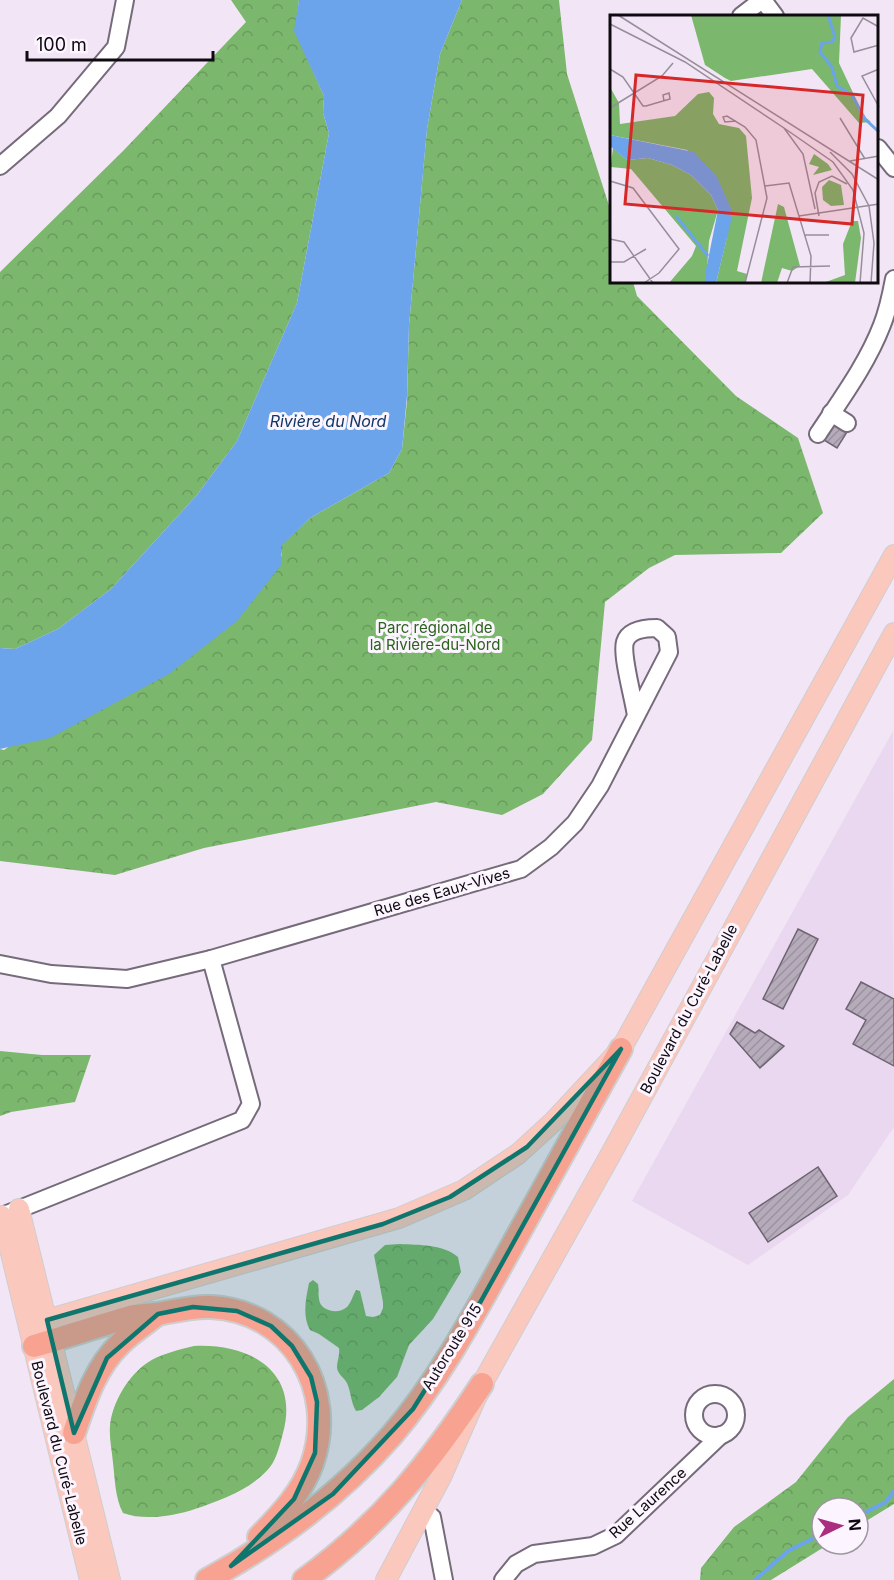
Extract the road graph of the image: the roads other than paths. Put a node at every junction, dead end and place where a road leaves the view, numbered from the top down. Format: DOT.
graph roads {
  1 [pos="125,0"];
  2 [pos="762,0"];
  3 [pos="742,15"];
  4 [pos="774,15"];
  5 [pos="879,149"];
  6 [pos="0,166"];
  7 [pos="894,168"];
  8 [pos="894,279"];
  9 [pos="831,413"];
  10 [pos="847,423"];
  11 [pos="818,434"];
  12 [pos="894,555"];
  13 [pos="894,633"];
  14 [pos="636,716"];
  15 [pos="211,959"];
  16 [pos="0,964"];
  17 [pos="621,1049"];
  18 [pos="7,1214"];
  19 [pos="158,1314"];
  20 [pos="40,1333"];
  21 [pos="482,1384"];
  22 [pos="74,1433"];
  23 [pos="721,1435"];
  24 [pos="430,1508"];
  25 [pos="231,1566"];
  26 [pos="90,1580"];
  27 [pos="110,1580"];
  28 [pos="207,1580"];
  29 [pos="304,1580"];
  30 [pos="386,1580"];
  31 [pos="444,1580"];
  32 [pos="503,1580"];
  1 -- 6 [label="street"];
  2 -- 3 [label="street"];
  2 -- 4 [label="street"];
  5 -- 7 [label="street"];
  8 -- 9 [label="street"];
  9 -- 10 [label="street"];
  9 -- 11 [label="street"];
  12 -- 17 [label="main road"];
  13 -- 21 [label="main road, Boulevard du Curé-Labelle"];
  14 -- 14 [label="street, Rue des Eaux-Vives"];
  14 -- 15 [label="street, Rue des Eaux-Vives"];
  15 -- 16 [label="street, Rue des Eaux-Vives"];
  15 -- 18 [label="street"];
  17 -- 20 [label="main road"];
  17 -- 25 [label="highway, Autoroute 915"];
  18 -- 20 [label="main road"];
  19 -- 20 [label="highway"];
  19 -- 22 [label="highway"];
  19 -- 25 [label="highway"];
  20 -- 22 [label="main road, Boulevard du Curé-Labelle"];
  20 -- 26 [label="main road, Boulevard du Curé-Labelle"];
  21 -- 24 [label="main road, Boulevard du Curé-Labelle"];
  21 -- 29 [label="highway"];
  22 -- 27 [label="main road, Boulevard du Curé-Labelle"];
  23 -- 32 [label="street, Rue Laurence"];
  24 -- 30 [label="main road, Boulevard du Curé-Labelle"];
  24 -- 31 [label="street"];
  25 -- 28 [label="highway, Autoroute 915"];
}
